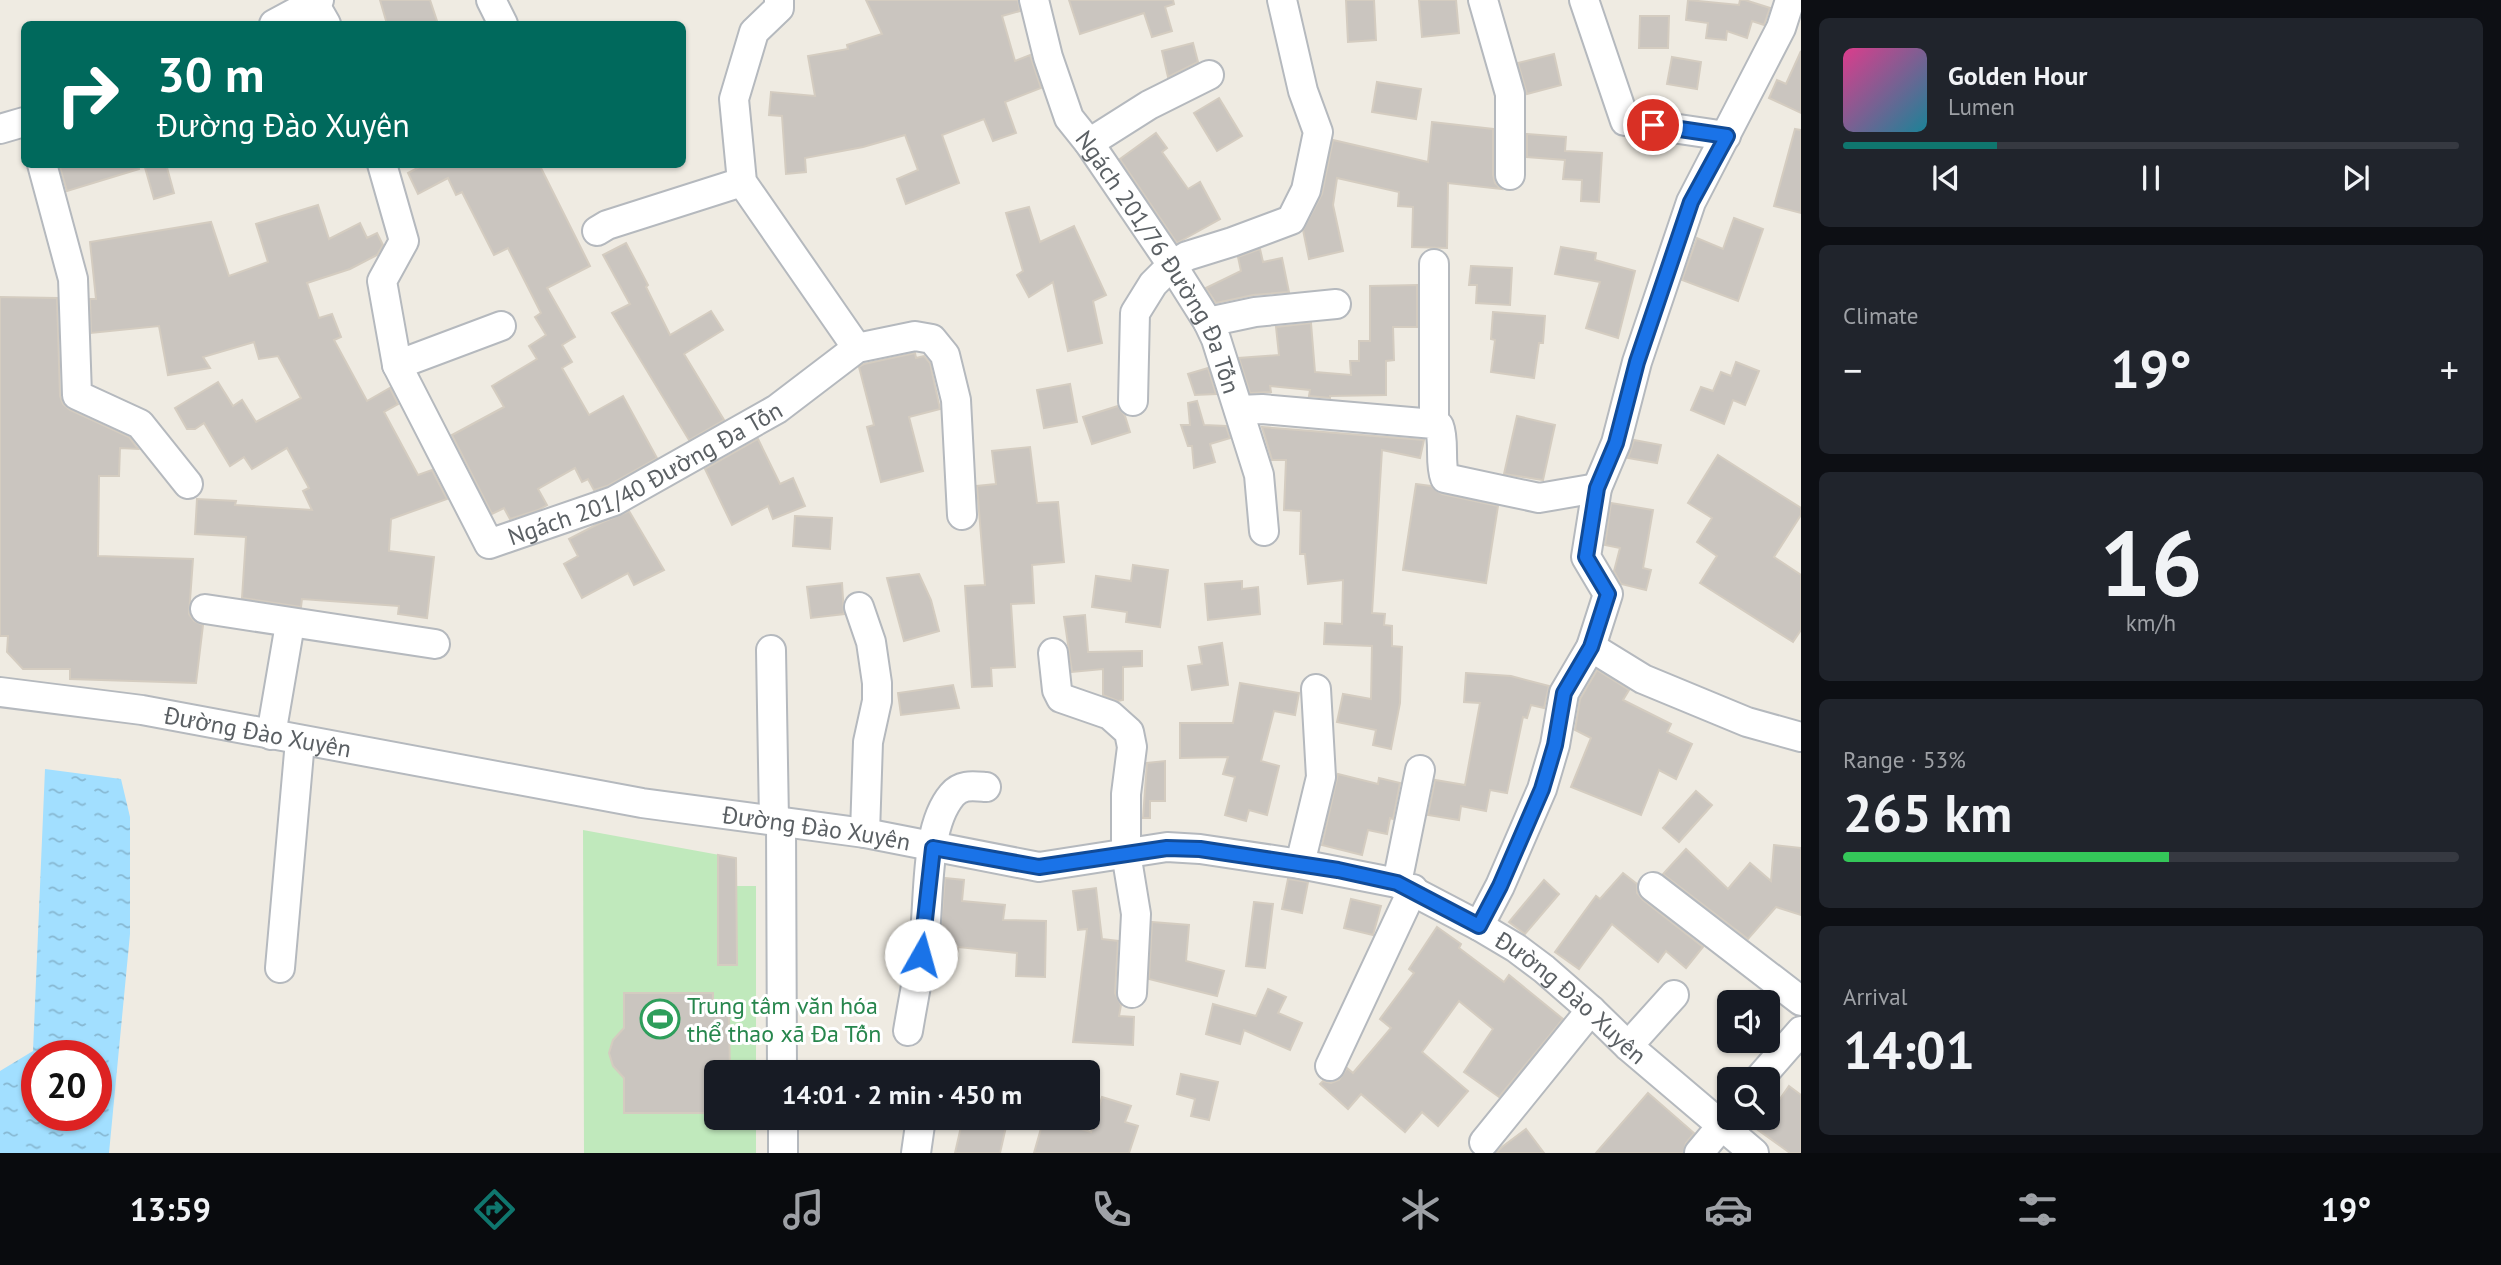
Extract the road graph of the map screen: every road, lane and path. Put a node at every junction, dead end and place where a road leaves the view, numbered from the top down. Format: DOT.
graph roads {
  1 [pos="491,0"];
  2 [pos="779,0"];
  3 [pos="1034,0"];
  4 [pos="1282,0"];
  5 [pos="1483,0"];
  6 [pos="1584,0"];
  7 [pos="1790,0"];
  8 [pos="319,9"];
  9 [pos="283,21"];
  10 [pos="502,21"];
  11 [pos="1209,75"];
  12 [pos="21,123"];
  13 [pos="0,129"];
  14 [pos="1727,136"];
  15 [pos="1089,143"];
  16 [pos="43,168"];
  17 [pos="383,168"];
  18 [pos="1510,175"];
  19 [pos="742,182"];
  20 [pos="597,231"];
  21 [pos="1434,264"];
  22 [pos="1172,265"];
  23 [pos="1336,304"];
  24 [pos="1208,322"];
  25 [pos="501,326"];
  26 [pos="857,348"];
  27 [pos="397,365"];
  28 [pos="1133,401"];
  29 [pos="1239,410"];
  30 [pos="1434,425"];
  31 [pos="188,484"];
  32 [pos="1597,488"];
  33 [pos="962,515"];
  34 [pos="1264,531"];
  35 [pos="859,607"];
  36 [pos="205,609"];
  37 [pos="290,624"];
  38 [pos="435,645"];
  39 [pos="1591,647"];
  40 [pos="771,650"];
  41 [pos="1053,653"];
  42 [pos="1316,689"];
  43 [pos="0,692"];
  44 [pos="271,736"];
  45 [pos="1801,737"];
  46 [pos="300,741"];
  47 [pos="1420,769"];
  48 [pos="986,787"];
  49 [pos="777,821"];
  50 [pos="865,833"];
  51 [pos="933,848"];
  52 [pos="1126,853"];
  53 [pos="1300,864"];
  54 [pos="1405,886"];
  55 [pos="1653,887"];
  56 [pos="1479,926"];
  57 [pos="280,968"];
  58 [pos="1132,993"];
  59 [pos="1674,995"];
  60 [pos="1801,1001"];
  61 [pos="1591,1010"];
  62 [pos="908,1031"];
  63 [pos="1801,1031"];
  64 [pos="1628,1046"];
  65 [pos="782,1060"];
  66 [pos="1330,1066"];
  67 [pos="1769,1067"];
  68 [pos="1717,1116"];
  69 [pos="783,1130"];
  70 [pos="919,1130"];
  71 [pos="1718,1130"];
  72 [pos="1732,1130"];
  73 [pos="1484,1142"];
  74 [pos="783,1153"];
  75 [pos="916,1153"];
  76 [pos="1699,1153"];
  77 [pos="1754,1153"];
  1 -- 10 [label="street"];
  2 -- 19 [label="street"];
  3 -- 15 [label="street, Ngách 201/76 Đường Đa Tốn"];
  4 -- 22 [label="street"];
  5 -- 18 [label="street"];
  6 -- 14 [label="street"];
  7 -- 14 [label="street"];
  8 -- 9 [label="street"];
  11 -- 15 [label="street"];
  12 -- 13 [label="street"];
  14 -- 32 [label="street"];
  15 -- 22 [label="street, Ngách 201/76 Đường Đa Tốn"];
  16 -- 31 [label="street"];
  17 -- 27 [label="street, Ngách 201/40 Đường Đa Tốn"];
  19 -- 20 [label="street"];
  19 -- 26 [label="street"];
  21 -- 30 [label="street"];
  22 -- 24 [label="street, Ngách 201/76 Đường Đa Tốn"];
  22 -- 28 [label="street"];
  23 -- 24 [label="street"];
  24 -- 29 [label="street, Ngách 201/76 Đường Đa Tốn"];
  25 -- 27 [label="street"];
  26 -- 27 [label="street, Ngách 201/40 Đường Đa Tốn"];
  26 -- 33 [label="street"];
  29 -- 30 [label="street"];
  29 -- 34 [label="street, Ngách 201/76 Đường Đa Tốn"];
  30 -- 32 [label="street"];
  32 -- 39 [label="street"];
  35 -- 50 [label="street"];
  36 -- 37 [label="street"];
  37 -- 38 [label="street"];
  37 -- 44 [label="street"];
  39 -- 45 [label="street"];
  39 -- 56 [label="street"];
  40 -- 49 [label="street"];
  41 -- 52 [label="street"];
  42 -- 53 [label="street"];
  43 -- 44 [label="street, Đường Đào Xuyên"];
  44 -- 46 [label="street, Đường Đào Xuyên"];
  46 -- 49 [label="street, Đường Đào Xuyên"];
  46 -- 57 [label="street"];
  47 -- 54 [label="street"];
  48 -- 51 [label="street"];
  49 -- 50 [label="street, Đường Đào Xuyên"];
  49 -- 65 [label="street"];
  50 -- 51 [label="street, Đường Đào Xuyên"];
  51 -- 52 [label="street, Đường Đào Xuyên"];
  51 -- 62 [label="street"];
  52 -- 53 [label="street, Đường Đào Xuyên"];
  52 -- 58 [label="street"];
  53 -- 54 [label="street, Đường Đào Xuyên"];
  54 -- 56 [label="street, Đường Đào Xuyên"];
  54 -- 66 [label="street"];
  55 -- 60 [label="street"];
  56 -- 61 [label="street, Đường Đào Xuyên"];
  59 -- 64 [label="street"];
  61 -- 64 [label="street, Đường Đào Xuyên"];
  61 -- 73 [label="street"];
  63 -- 67 [label="street"];
  64 -- 68 [label="street, Đường Đào Xuyên"];
  69 -- 74 [label="street"];
  70 -- 75 [label="street"];
  71 -- 76 [label="street"];
  72 -- 77 [label="street, Đường Đào Xuyên"];
}
